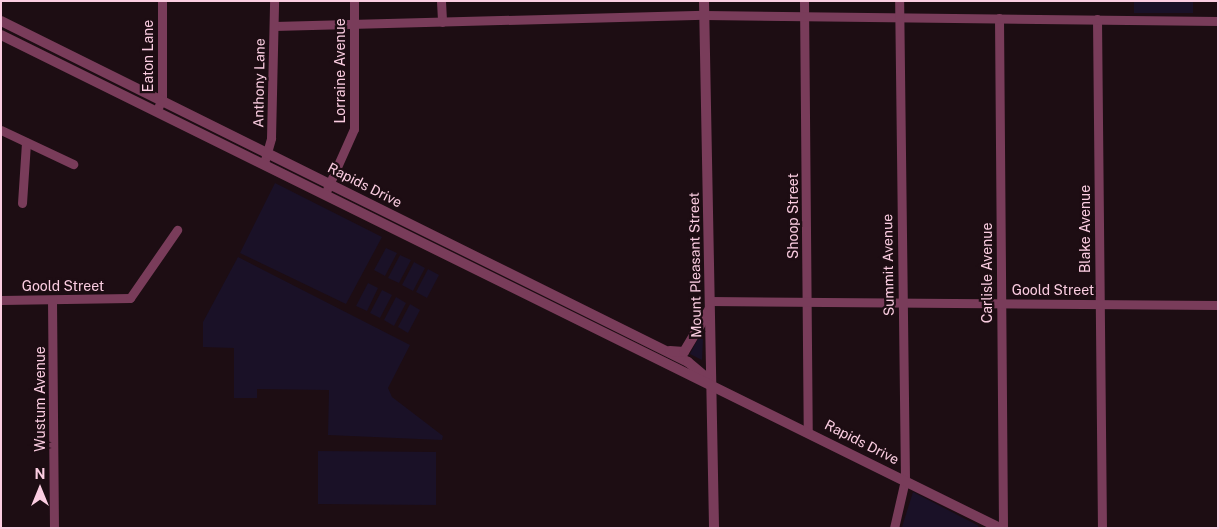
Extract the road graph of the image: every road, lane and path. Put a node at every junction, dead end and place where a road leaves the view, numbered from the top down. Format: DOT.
graph roads {
  1 [pos="162,1"];
  2 [pos="274,1"];
  3 [pos="354,1"];
  4 [pos="442,1"];
  5 [pos="704,1"];
  6 [pos="804,1"];
  7 [pos="899,1"];
  8 [pos="704,15"];
  9 [pos="899,16"];
  10 [pos="805,17"];
  11 [pos="999,18"];
  12 [pos="1097,19"];
  13 [pos="1218,20"];
  14 [pos="1,21"];
  15 [pos="442,22"];
  16 [pos="354,24"];
  17 [pos="12,26"];
  18 [pos="274,26"];
  19 [pos="4,36"];
  20 [pos="72,55"];
  21 [pos="67,66"];
  22 [pos="162,99"];
  23 [pos="157,110"];
  24 [pos="1,130"];
  25 [pos="26,142"];
  26 [pos="270,152"];
  27 [pos="264,163"];
  28 [pos="73,164"];
  29 [pos="331,183"];
  30 [pos="325,194"];
  31 [pos="22,203"];
  32 [pos="177,230"];
  33 [pos="1,300"];
  34 [pos="52,300"];
  35 [pos="807,302"];
  36 [pos="902,302"];
  37 [pos="1001,303"];
  38 [pos="1100,304"];
  39 [pos="709,305"];
  40 [pos="1218,305"];
  41 [pos="664,350"];
  42 [pos="710,381"];
  43 [pos="808,430"];
  44 [pos="905,480"];
  45 [pos="54,528"];
  46 [pos="714,528"];
  47 [pos="894,528"];
  48 [pos="1002,528"];
  49 [pos="1102,528"];
  1 -- 22 [label="street, Eaton Lane"];
  2 -- 18 [label="street, Anthony Lane"];
  3 -- 16 [label="street, Lorraine Avenue"];
  4 -- 15 [label="street"];
  5 -- 8 [label="street, Mount Pleasant Street"];
  6 -- 10 [label="street, Shoop Street"];
  7 -- 9 [label="street, Summit Avenue"];
  8 -- 10 [label="street"];
  8 -- 15 [label="street"];
  8 -- 39 [label="street, Mount Pleasant Street"];
  9 -- 10 [label="street"];
  9 -- 11 [label="street"];
  9 -- 36 [label="street, Summit Avenue"];
  10 -- 35 [label="street, Shoop Street"];
  11 -- 12 [label="street"];
  11 -- 37 [label="street, Carlisle Avenue"];
  12 -- 13 [label="street"];
  12 -- 38 [label="street, Blake Avenue"];
  14 -- 17 [label="street, Rapids Drive"];
  15 -- 16 [label="street"];
  16 -- 18 [label="street"];
  16 -- 29 [label="street, Lorraine Avenue"];
  17 -- 19 [label="street"];
  17 -- 20 [label="street, Rapids Drive"];
  18 -- 26 [label="street, Anthony Lane"];
  19 -- 21 [label="street, Rapids Drive"];
  20 -- 21 [label="street"];
  20 -- 22 [label="street, Rapids Drive"];
  21 -- 23 [label="street, Rapids Drive"];
  22 -- 23 [label="street, Eaton Lane"];
  22 -- 26 [label="street, Rapids Drive"];
  23 -- 27 [label="street, Rapids Drive"];
  24 -- 25 [label="street"];
  25 -- 28 [label="street"];
  25 -- 31 [label="street"];
  26 -- 27 [label="street, Anthony Lane"];
  26 -- 29 [label="street, Rapids Drive"];
  27 -- 30 [label="street, Rapids Drive"];
  29 -- 30 [label="street, Lorraine Avenue"];
  29 -- 41 [label="street, Rapids Drive"];
  30 -- 42 [label="street, Rapids Drive"];
  32 -- 34 [label="street, Goold Street"];
  33 -- 34 [label="street, Goold Street"];
  34 -- 45 [label="street, Wustum Avenue"];
  35 -- 36 [label="street, Goold Street"];
  35 -- 39 [label="street, Goold Street"];
  35 -- 43 [label="street, Shoop Street"];
  36 -- 37 [label="street, Goold Street"];
  36 -- 44 [label="street, Summit Avenue"];
  37 -- 38 [label="street, Goold Street"];
  37 -- 48 [label="street, Carlisle Avenue"];
  38 -- 40 [label="street, Goold Street"];
  38 -- 49 [label="street, Blake Avenue"];
  39 -- 41 [label="street"];
  39 -- 42 [label="street, Mount Pleasant Street"];
  41 -- 42 [label="street, Rapids Drive"];
  42 -- 43 [label="street, Rapids Drive"];
  42 -- 46 [label="street, Mount Pleasant Street"];
  43 -- 44 [label="street, Rapids Drive"];
  44 -- 47 [label="street, Summit Avenue"];
  44 -- 48 [label="street, Rapids Drive"];
}
